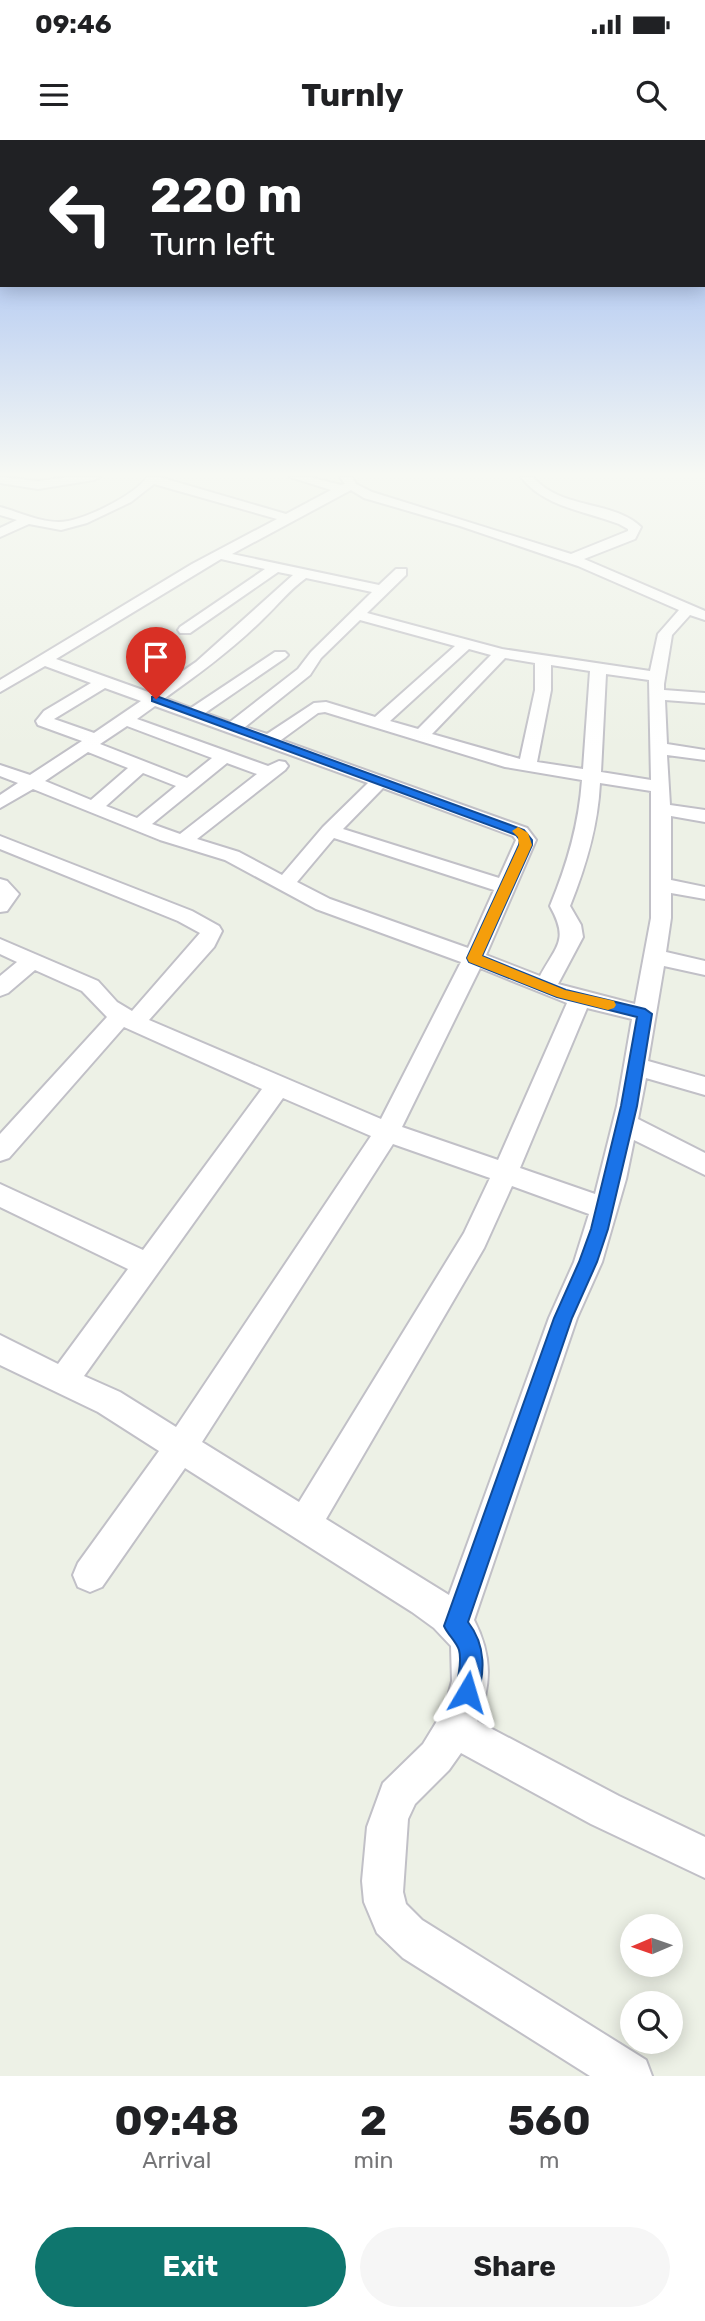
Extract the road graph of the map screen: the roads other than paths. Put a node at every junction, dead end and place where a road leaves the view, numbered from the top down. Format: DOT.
graph roads {
  1 [pos="199,567"];
  2 [pos="276,567"];
  3 [pos="278,567"];
  4 [pos="592,567"];
  5 [pos="401,572"];
  6 [pos="304,573"];
  7 [pos="382,590"];
  8 [pos="697,612"];
  9 [pos="357,615"];
  10 [pos="185,630"];
  11 [pos="466,644"];
  12 [pos="501,653"];
  13 [pos="280,654"];
  14 [pos="43,660"];
  15 [pos="543,661"];
  16 [pos="598,668"];
  17 [pos="105,681"];
  18 [pos="656,685"];
  19 [pos="0,687"];
  20 [pos="705,698"];
  21 [pos="156,699"];
  22 [pos="194,713"];
  23 [pos="125,720"];
  24 [pos="377,724"];
  25 [pos="234,727"];
  26 [pos="421,736"];
  27 [pos="270,740"];
  28 [pos="92,743"];
  29 [pos="658,748"];
  30 [pos="303,752"];
  31 [pos="705,755"];
  32 [pos="225,756"];
  33 [pos="141,766"];
  34 [pos="527,766"];
  35 [pos="0,770"];
  36 [pos="270,773"];
  37 [pos="592,776"];
  38 [pos="381,780"];
  39 [pos="32,782"];
  40 [pos="189,785"];
  41 [pos="660,798"];
  42 [pos="0,803"];
  43 [pos="94,807"];
  44 [pos="705,816"];
  45 [pos="139,825"];
  46 [pos="330,831"];
  47 [pos="183,841"];
  48 [pos="0,842"];
  49 [pos="285,884"];
  50 [pos="0,885"];
  51 [pos="663,885"];
  52 [pos="506,887"];
  53 [pos="705,892"];
  54 [pos="0,906"];
  55 [pos="0,946"];
  56 [pos="654,957"];
  57 [pos="474,958"];
  58 [pos="33,960"];
  59 [pos="705,968"];
  60 [pos="545,987"];
  61 [pos="0,988"];
  62 [pos="580,998"];
  63 [pos="645,1014"];
  64 [pos="127,1020"];
  65 [pos="636,1066"];
  66 [pos="278,1086"];
  67 [pos="705,1086"];
  68 [pos="624,1123"];
  69 [pos="387,1132"];
  70 [pos="2,1146"];
  71 [pos="705,1165"];
  72 [pos="505,1173"];
  73 [pos="0,1195"];
  74 [pos="604,1208"];
  75 [pos="148,1265"];
  76 [pos="0,1349"];
  77 [pos="62,1382"];
  78 [pos="180,1447"];
  79 [pos="305,1524"];
  80 [pos="90,1575"];
  81 [pos="455,1626"];
  82 [pos="455,1729"];
  83 [pos="705,1858"];
  84 [pos="630,2076"];
  1 -- 14 [label="street"];
  2 -- 10 [label="street"];
  3 -- 6 [label="street"];
  4 -- 8 [label="street"];
  5 -- 7 [label="street"];
  6 -- 7 [label="street"];
  6 -- 21 [label="street"];
  7 -- 9 [label="street"];
  8 -- 18 [label="street"];
  9 -- 11 [label="street"];
  9 -- 25 [label="street"];
  11 -- 12 [label="street"];
  11 -- 24 [label="street"];
  12 -- 15 [label="street"];
  12 -- 26 [label="street"];
  13 -- 22 [label="street"];
  14 -- 17 [label="street"];
  14 -- 19 [label="street"];
  15 -- 16 [label="street"];
  15 -- 34 [label="street"];
  16 -- 18 [label="street"];
  16 -- 37 [label="street"];
  17 -- 21 [label="street"];
  17 -- 28 [label="street"];
  18 -- 20 [label="street"];
  18 -- 29 [label="street"];
  21 -- 22 [label="street"];
  21 -- 23 [label="street"];
  22 -- 25 [label="street"];
  23 -- 28 [label="street"];
  23 -- 32 [label="street"];
  24 -- 26 [label="street"];
  24 -- 27 [label="street"];
  25 -- 27 [label="street"];
  26 -- 34 [label="street"];
  27 -- 30 [label="street"];
  28 -- 33 [label="street"];
  28 -- 39 [label="street"];
  29 -- 31 [label="street"];
  29 -- 41 [label="street"];
  30 -- 36 [label="street"];
  30 -- 38 [label="street"];
  32 -- 36 [label="street"];
  32 -- 40 [label="street"];
  33 -- 40 [label="street"];
  33 -- 43 [label="street"];
  34 -- 37 [label="street"];
  35 -- 39 [label="street"];
  36 -- 47 [label="street"];
  37 -- 41 [label="street"];
  37 -- 60 [label="street"];
  38 -- 46 [label="street"];
  38 -- 52 [label="street"];
  39 -- 42 [label="street"];
  39 -- 43 [label="street"];
  40 -- 45 [label="street"];
  41 -- 44 [label="street"];
  41 -- 51 [label="street"];
  43 -- 45 [label="street"];
  45 -- 47 [label="street"];
  46 -- 49 [label="street"];
  46 -- 52 [label="street"];
  47 -- 49 [label="street"];
  48 -- 64 [label="street"];
  49 -- 57 [label="street"];
  50 -- 54 [label="street"];
  51 -- 53 [label="street"];
  51 -- 56 [label="street"];
  52 -- 57 [label="street"];
  55 -- 58 [label="street"];
  56 -- 59 [label="street"];
  56 -- 63 [label="street"];
  57 -- 60 [label="street"];
  57 -- 69 [label="street"];
  58 -- 61 [label="street"];
  58 -- 64 [label="street"];
  60 -- 62 [label="street"];
  62 -- 63 [label="street"];
  62 -- 72 [label="street"];
  63 -- 65 [label="street"];
  64 -- 66 [label="street"];
  64 -- 70 [label="street"];
  65 -- 67 [label="street"];
  65 -- 68 [label="street"];
  66 -- 69 [label="street"];
  66 -- 75 [label="street"];
  68 -- 71 [label="street"];
  68 -- 74 [label="street"];
  69 -- 72 [label="street"];
  69 -- 78 [label="street"];
  72 -- 74 [label="street"];
  72 -- 79 [label="street"];
  73 -- 75 [label="street"];
  74 -- 81 [label="street"];
  75 -- 77 [label="street"];
  76 -- 77 [label="street"];
  77 -- 78 [label="street"];
  78 -- 79 [label="street"];
  78 -- 80 [label="street"];
  79 -- 81 [label="street"];
  81 -- 82 [label="street"];
  82 -- 83 [label="street"];
  82 -- 84 [label="street"];
}
